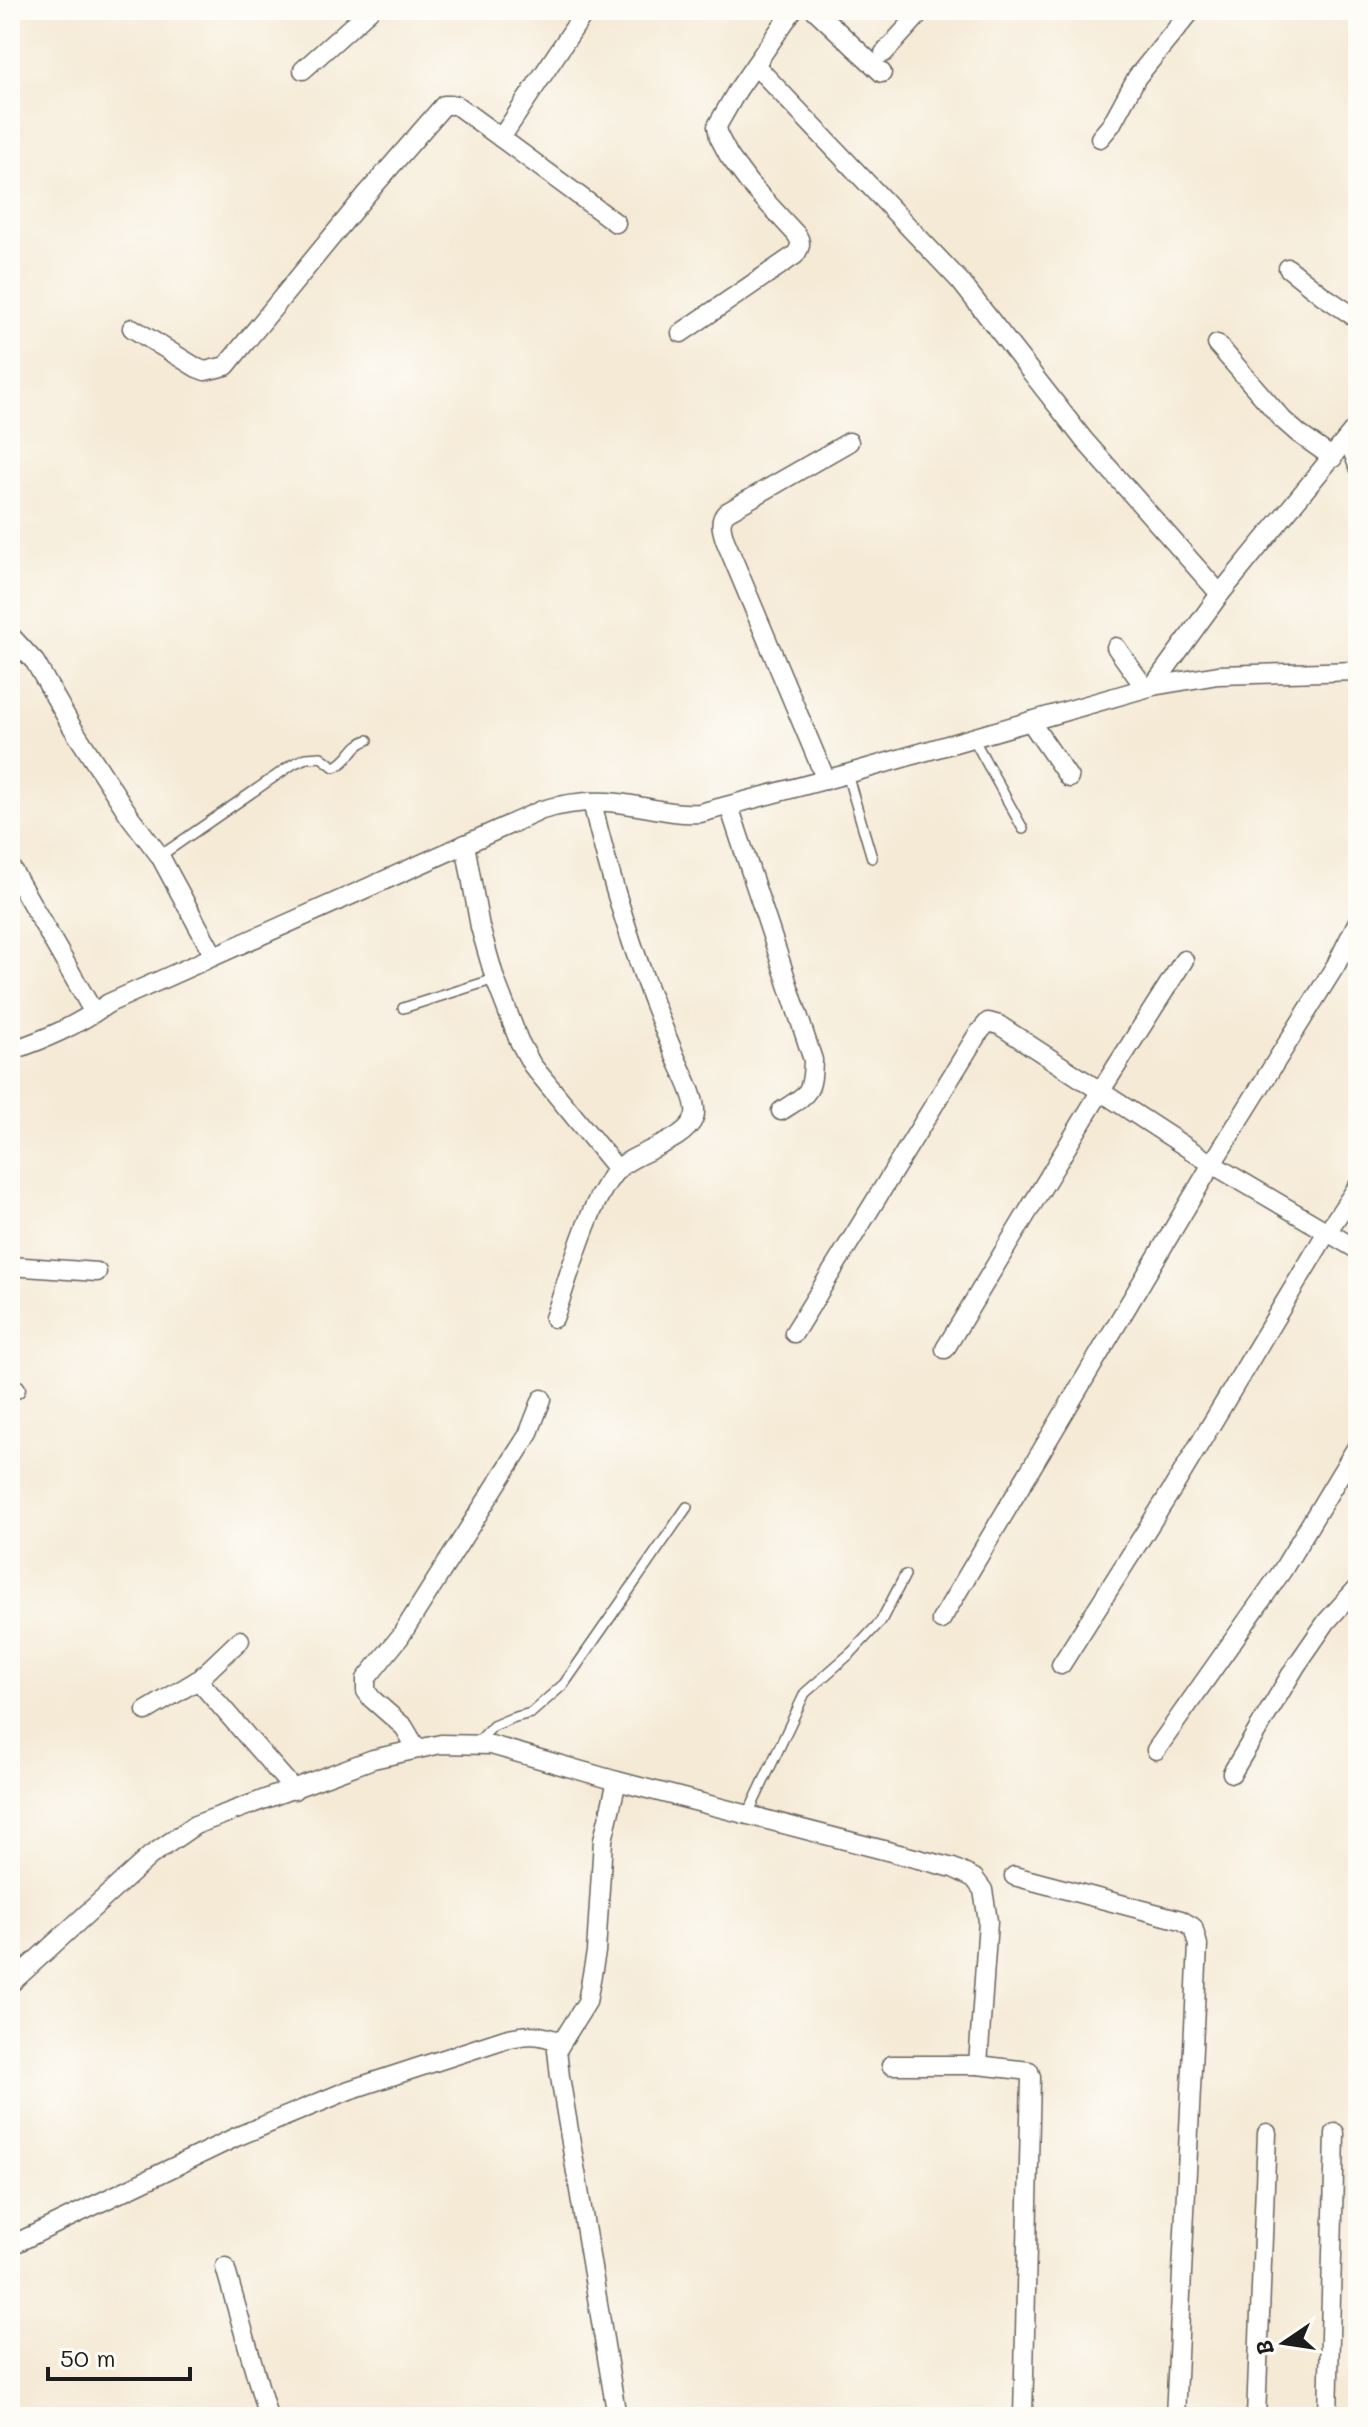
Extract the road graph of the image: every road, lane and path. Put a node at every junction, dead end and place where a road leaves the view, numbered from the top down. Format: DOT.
graph roads {
  1 [pos="370,10"];
  2 [pos="586,10"];
  3 [pos="793,10"];
  4 [pos="815,10"];
  5 [pos="923,10"];
  6 [pos="1192,10"];
  7 [pos="884,53"];
  8 [pos="755,65"];
  9 [pos="303,70"];
  10 [pos="882,73"];
  11 [pos="501,138"];
  12 [pos="1100,138"];
  13 [pos="616,223"];
  14 [pos="1288,268"];
  15 [pos="1358,319"];
  16 [pos="132,328"];
  17 [pos="681,333"];
  18 [pos="1217,344"];
  19 [pos="1354,431"];
  20 [pos="849,442"];
  21 [pos="1333,458"];
  22 [pos="1358,466"];
  23 [pos="1220,594"];
  24 [pos="10,635"];
  25 [pos="1116,647"];
  26 [pos="1358,671"];
  27 [pos="1149,687"];
  28 [pos="1030,721"];
  29 [pos="973,738"];
  30 [pos="368,740"];
  31 [pos="847,774"];
  32 [pos="1069,778"];
  33 [pos="826,780"];
  34 [pos="592,802"];
  35 [pos="729,806"];
  36 [pos="1023,829"];
  37 [pos="465,844"];
  38 [pos="160,856"];
  39 [pos="872,858"];
  40 [pos="10,866"];
  41 [pos="1358,921"];
  42 [pos="214,956"];
  43 [pos="1184,960"];
  44 [pos="495,979"];
  45 [pos="403,1008"];
  46 [pos="94,1013"];
  47 [pos="10,1051"];
  48 [pos="1100,1092"];
  49 [pos="781,1111"];
  50 [pos="1212,1164"];
  51 [pos="617,1169"];
  52 [pos="1358,1186"];
  53 [pos="1327,1232"];
  54 [pos="1358,1250"];
  55 [pos="10,1266"];
  56 [pos="97,1272"];
  57 [pos="554,1318"];
  58 [pos="794,1333"];
  59 [pos="945,1349"];
  60 [pos="542,1399"];
  61 [pos="1358,1445"];
  62 [pos="687,1507"];
  63 [pos="905,1575"];
  64 [pos="1358,1587"];
  65 [pos="941,1620"];
  66 [pos="240,1640"];
  67 [pos="1061,1665"];
  68 [pos="198,1680"];
  69 [pos="146,1711"];
  70 [pos="476,1744"];
  71 [pos="417,1749"];
  72 [pos="1156,1750"];
  73 [pos="1232,1773"];
  74 [pos="617,1781"];
  75 [pos="294,1790"];
  76 [pos="748,1814"];
  77 [pos="1014,1876"];
  78 [pos="10,1984"];
  79 [pos="561,2042"];
  80 [pos="891,2065"];
  81 [pos="978,2065"];
  82 [pos="1267,2133"];
  83 [pos="1335,2133"];
  84 [pos="10,2246"];
  85 [pos="225,2267"];
  86 [pos="268,2417"];
  87 [pos="617,2417"];
  88 [pos="1023,2417"];
  89 [pos="1175,2417"];
  90 [pos="1256,2417"];
  91 [pos="1328,2417"];
  1 -- 9 [label="street"];
  2 -- 11 [label="street"];
  3 -- 8 [label="street"];
  4 -- 10 [label="street"];
  5 -- 7 [label="street"];
  6 -- 12 [label="street"];
  8 -- 17 [label="street"];
  8 -- 23 [label="street"];
  11 -- 13 [label="street"];
  11 -- 16 [label="street"];
  14 -- 15 [label="street"];
  18 -- 21 [label="street"];
  19 -- 21 [label="street"];
  19 -- 22 [label="street"];
  20 -- 33 [label="street"];
  21 -- 23 [label="street"];
  23 -- 27 [label="street"];
  24 -- 38 [label="street"];
  25 -- 27 [label="street"];
  26 -- 27 [label="street"];
  27 -- 28 [label="street"];
  28 -- 29 [label="street"];
  28 -- 32 [label="street"];
  29 -- 31 [label="street"];
  29 -- 36 [label="lane"];
  30 -- 38 [label="lane"];
  31 -- 33 [label="street"];
  31 -- 39 [label="lane"];
  33 -- 35 [label="street"];
  34 -- 35 [label="street"];
  34 -- 37 [label="street"];
  34 -- 51 [label="street"];
  35 -- 49 [label="street"];
  37 -- 42 [label="street"];
  37 -- 44 [label="street"];
  38 -- 42 [label="street"];
  40 -- 46 [label="street"];
  41 -- 50 [label="street"];
  42 -- 46 [label="street"];
  43 -- 48 [label="street"];
  44 -- 45 [label="lane"];
  44 -- 51 [label="street"];
  46 -- 47 [label="street"];
  48 -- 50 [label="street"];
  48 -- 58 [label="street"];
  48 -- 59 [label="street"];
  50 -- 53 [label="street"];
  50 -- 65 [label="street"];
  51 -- 57 [label="street"];
  52 -- 53 [label="street"];
  53 -- 54 [label="street"];
  53 -- 67 [label="street"];
  55 -- 56 [label="street"];
  60 -- 71 [label="street"];
  61 -- 72 [label="street"];
  62 -- 70 [label="lane"];
  63 -- 76 [label="lane"];
  64 -- 73 [label="street"];
  66 -- 68 [label="street"];
  68 -- 69 [label="street"];
  68 -- 75 [label="street"];
  70 -- 71 [label="street"];
  70 -- 74 [label="street"];
  71 -- 75 [label="street"];
  74 -- 76 [label="street"];
  74 -- 79 [label="street"];
  75 -- 78 [label="street"];
  76 -- 81 [label="street"];
  77 -- 89 [label="street"];
  79 -- 84 [label="street"];
  79 -- 87 [label="street"];
  80 -- 81 [label="street"];
  81 -- 88 [label="street"];
  82 -- 90 [label="street"];
  83 -- 91 [label="street"];
  85 -- 86 [label="street"];
}
